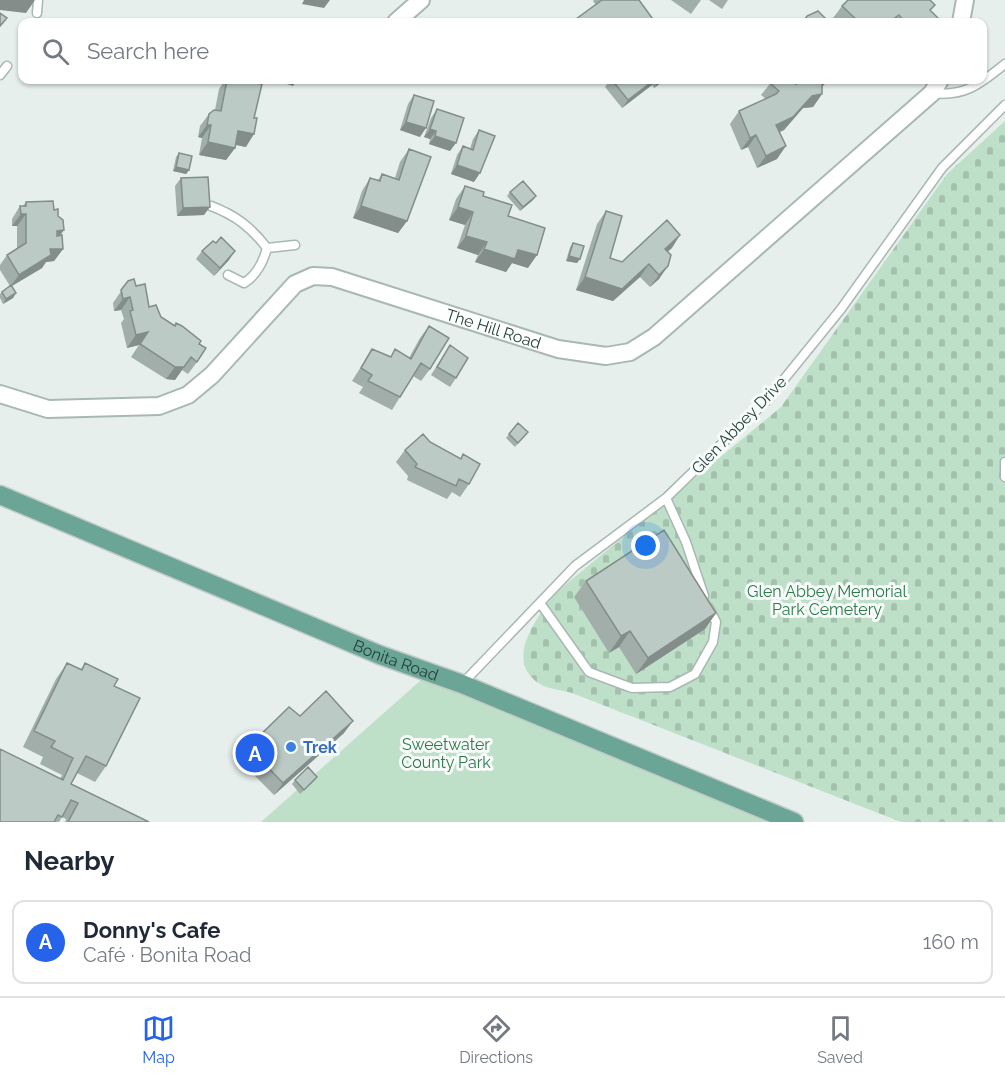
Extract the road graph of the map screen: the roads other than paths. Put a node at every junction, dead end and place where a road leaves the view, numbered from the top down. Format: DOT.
graph roads {
  1 [pos="38,0"];
  2 [pos="421,0"];
  3 [pos="965,0"];
  4 [pos="37,13"];
  5 [pos="401,18"];
  6 [pos="962,18"];
  7 [pos="1005,64"];
  8 [pos="7,66"];
  9 [pos="0,75"];
  10 [pos="987,77"];
  11 [pos="978,84"];
  12 [pos="936,86"];
  13 [pos="1005,105"];
  14 [pos="211,206"];
  15 [pos="295,245"];
  16 [pos="267,248"];
  17 [pos="228,275"];
  18 [pos="0,394"];
  19 [pos="1005,462"];
  20 [pos="1005,477"];
  21 [pos="0,495"];
  22 [pos="666,498"];
  23 [pos="540,603"];
  24 [pos="462,684"];
  25 [pos="794,822"];
  1 -- 4 [label="lane"];
  2 -- 5 [label="street"];
  3 -- 6 [label="street"];
  7 -- 10 [label="lane"];
  8 -- 9 [label="lane"];
  11 -- 12 [label="lane"];
  12 -- 18 [label="street, The Hill Road"];
  13 -- 22 [label="lane, Glen Abbey Drive"];
  14 -- 16 [label="lane"];
  15 -- 16 [label="lane"];
  16 -- 17 [label="lane"];
  19 -- 20 [label="lane"];
  21 -- 24 [label="main road, Bonita Road"];
  22 -- 23 [label="lane, Glen Abbey Drive"];
  22 -- 23 [label="lane"];
  23 -- 24 [label="lane, Glen Abbey Drive"];
  24 -- 25 [label="main road, Bonita Road"];
}
